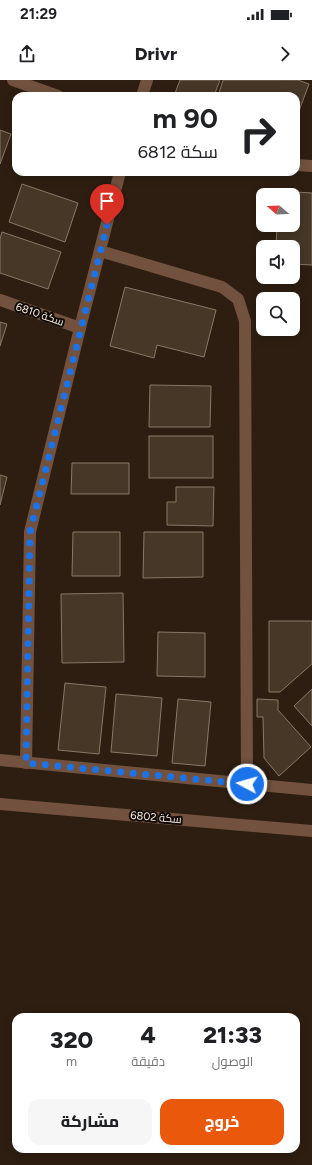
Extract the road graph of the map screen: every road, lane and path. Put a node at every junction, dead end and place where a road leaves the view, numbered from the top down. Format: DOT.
graph roads {
  1 [pos="13,80"];
  2 [pos="147,80"];
  3 [pos="47,92"];
  4 [pos="143,92"];
  5 [pos="300,164"];
  6 [pos="312,166"];
  7 [pos="119,176"];
  8 [pos="100,251"];
  9 [pos="0,300"];
  10 [pos="80,328"];
  11 [pos="0,760"];
  12 [pos="26,763"];
  13 [pos="247,784"];
  14 [pos="312,790"];
  15 [pos="0,804"];
  16 [pos="312,831"];
  1 -- 3 [label="street"];
  2 -- 4 [label="street"];
  5 -- 6 [label="street"];
  7 -- 8 [label="street"];
  8 -- 10 [label="street"];
  8 -- 13 [label="street"];
  9 -- 10 [label="street, سكة 6810"];
  10 -- 12 [label="street"];
  11 -- 12 [label="street"];
  12 -- 13 [label="street"];
  13 -- 14 [label="street"];
  15 -- 16 [label="street, سكة 6802"];
}
